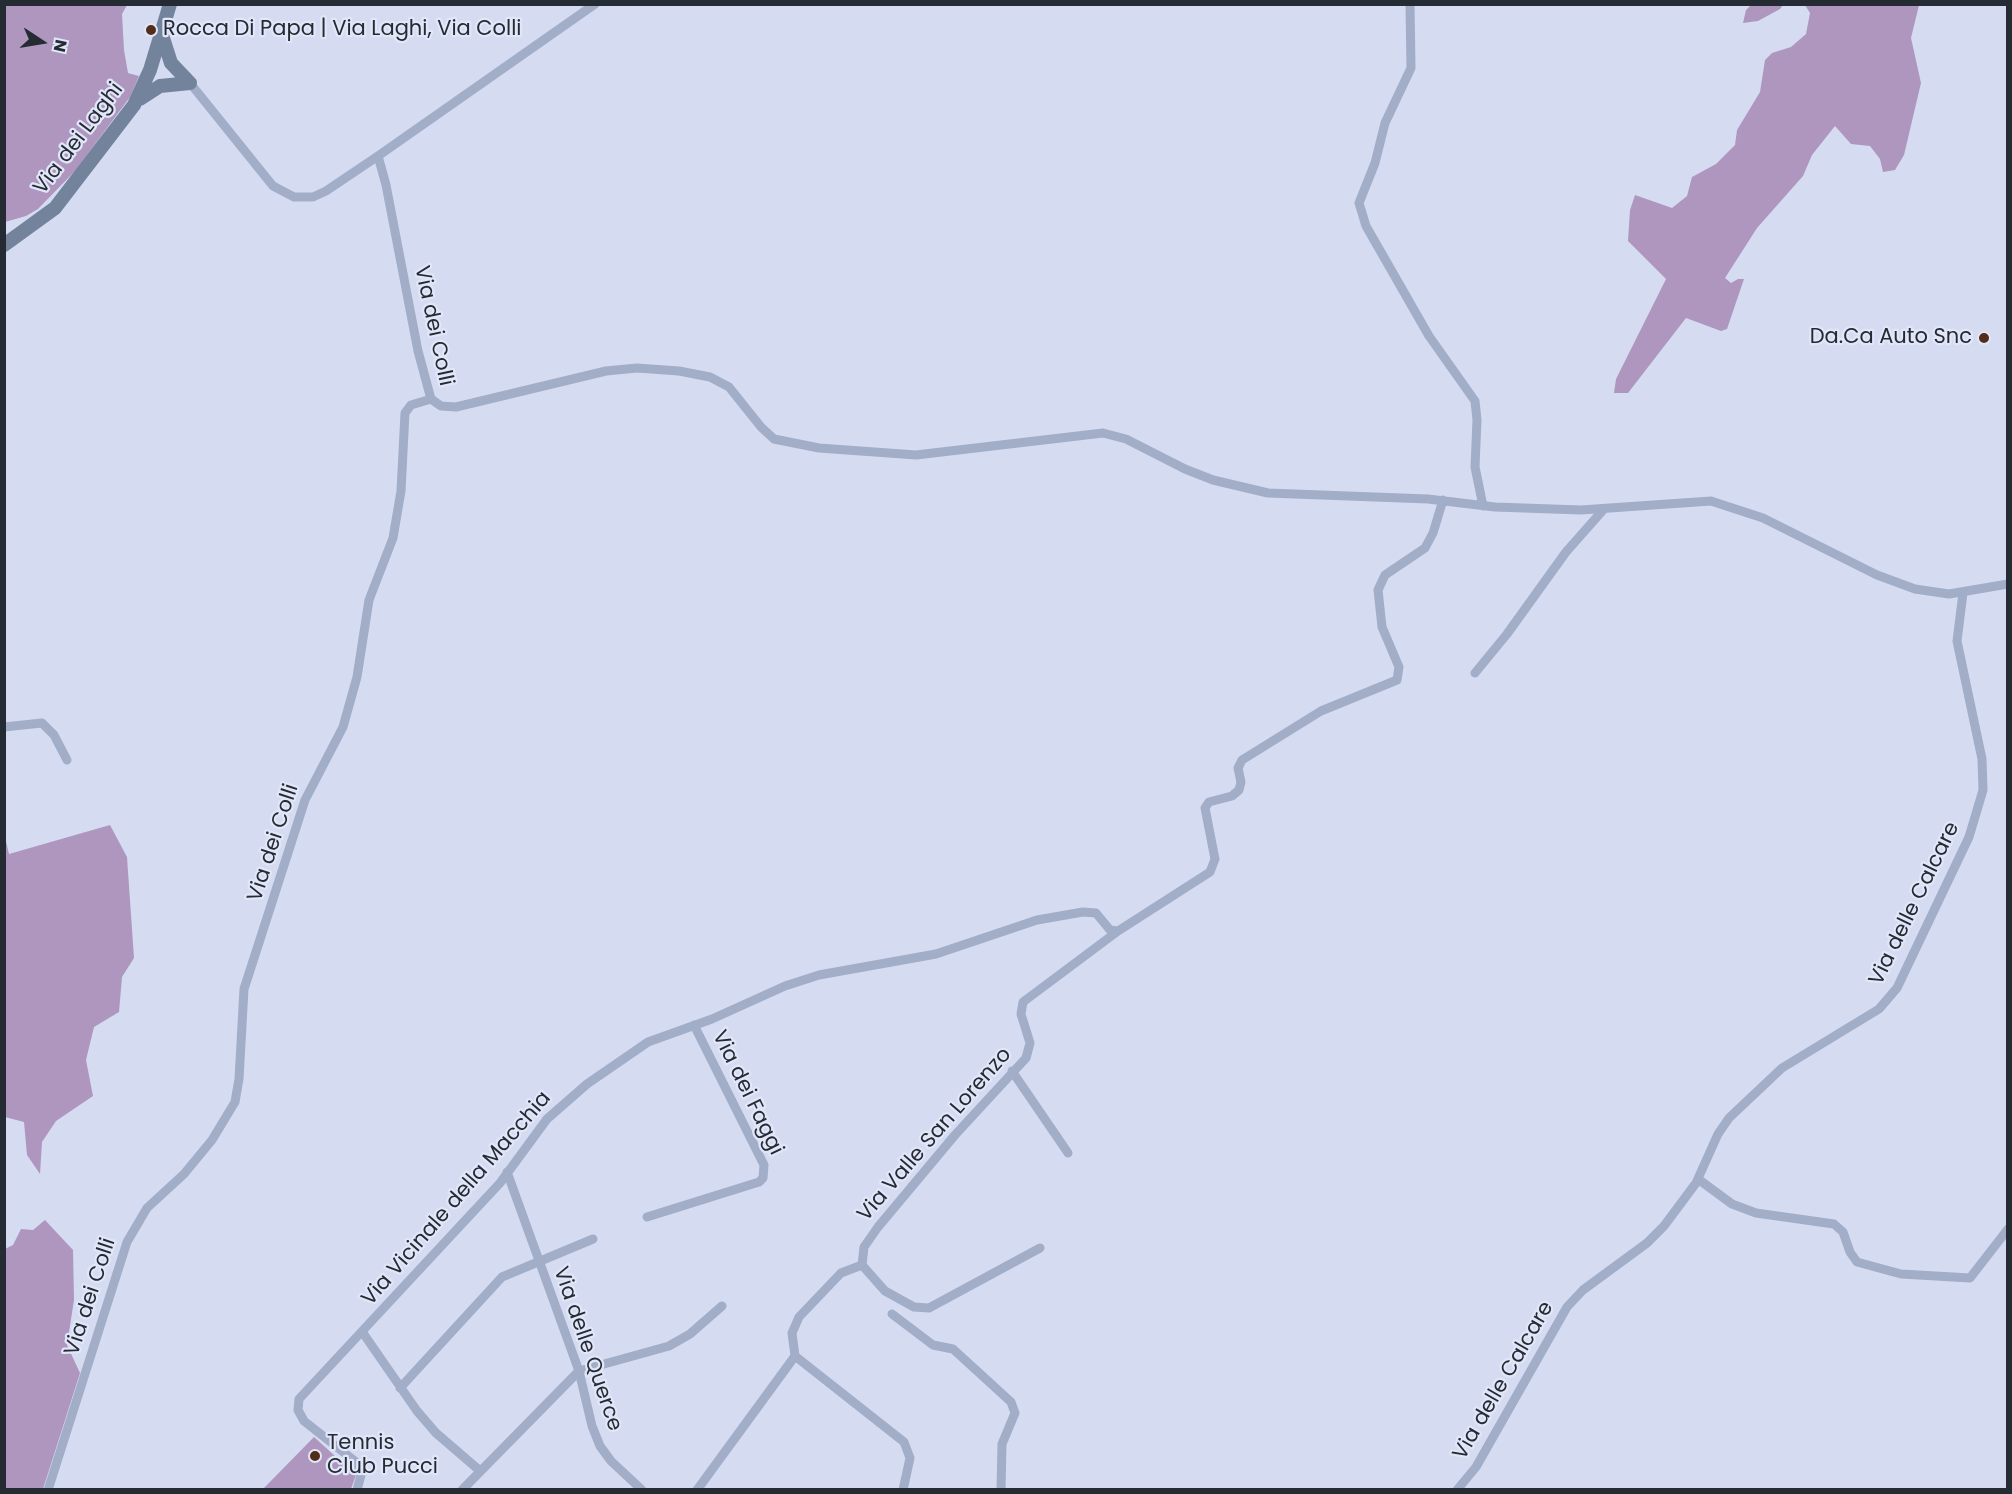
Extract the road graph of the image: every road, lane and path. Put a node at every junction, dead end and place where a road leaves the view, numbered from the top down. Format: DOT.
graph roads {
  1 [pos="170,4"];
  2 [pos="595,4"];
  3 [pos="1410,4"];
  4 [pos="162,34"];
  5 [pos="174,69"];
  6 [pos="150,70"];
  7 [pos="190,83"];
  8 [pos="167,84"];
  9 [pos="134,105"];
  10 [pos="378,156"];
  11 [pos="4,245"];
  12 [pos="431,399"];
  13 [pos="1443,500"];
  14 [pos="1483,506"];
  15 [pos="1604,509"];
  16 [pos="2007,584"];
  17 [pos="1963,593"];
  18 [pos="1475,673"];
  19 [pos="4,727"];
  20 [pos="67,760"];
  21 [pos="1118,931"];
  22 [pos="694,1025"];
  23 [pos="1012,1071"];
  24 [pos="1068,1153"];
  25 [pos="507,1172"];
  26 [pos="1698,1179"];
  27 [pos="647,1217"];
  28 [pos="2007,1229"];
  29 [pos="593,1239"];
  30 [pos="1040,1248"];
  31 [pos="538,1261"];
  32 [pos="862,1265"];
  33 [pos="722,1306"];
  34 [pos="892,1314"];
  35 [pos="363,1333"];
  36 [pos="795,1356"];
  37 [pos="579,1371"];
  38 [pos="400,1388"];
  39 [pos="479,1470"];
  40 [pos="48,1490"];
  41 [pos="357,1490"];
  42 [pos="462,1490"];
  43 [pos="642,1490"];
  44 [pos="697,1490"];
  45 [pos="903,1490"];
  46 [pos="1001,1490"];
  47 [pos="1457,1490"];
  1 -- 4 [label="main road, Via dei Laghi"];
  2 -- 10 [label="street"];
  3 -- 14 [label="street"];
  4 -- 5 [label="main road"];
  4 -- 6 [label="main road, Via dei Laghi"];
  5 -- 6 [label="main road"];
  5 -- 7 [label="main road"];
  6 -- 8 [label="main road"];
  6 -- 9 [label="main road, Via dei Laghi"];
  7 -- 8 [label="main road"];
  7 -- 10 [label="street"];
  8 -- 9 [label="main road"];
  9 -- 11 [label="main road, Via dei Laghi"];
  10 -- 12 [label="street, Via dei Colli"];
  12 -- 13 [label="street"];
  12 -- 40 [label="street, Via dei Colli"];
  13 -- 14 [label="street"];
  13 -- 21 [label="street"];
  14 -- 15 [label="street"];
  15 -- 17 [label="street"];
  15 -- 18 [label="street"];
  16 -- 17 [label="street"];
  17 -- 26 [label="street, Via delle Calcare"];
  19 -- 20 [label="street"];
  21 -- 22 [label="street, Via Vicinale della Macchia"];
  21 -- 23 [label="street, Via Valle San Lorenzo"];
  22 -- 25 [label="street, Via Vicinale della Macchia"];
  22 -- 27 [label="street, Via dei Faggi"];
  23 -- 24 [label="street"];
  23 -- 32 [label="street, Via Valle San Lorenzo"];
  25 -- 31 [label="street, Via delle Querce"];
  25 -- 35 [label="street, Via Vicinale della Macchia"];
  26 -- 28 [label="street"];
  26 -- 47 [label="street, Via delle Calcare"];
  29 -- 31 [label="street"];
  30 -- 32 [label="street"];
  31 -- 37 [label="street, Via delle Querce"];
  31 -- 38 [label="street"];
  32 -- 36 [label="street"];
  33 -- 37 [label="street"];
  34 -- 46 [label="street"];
  35 -- 38 [label="street"];
  35 -- 41 [label="street, Via Vicinale della Macchia"];
  36 -- 44 [label="street"];
  36 -- 45 [label="street"];
  37 -- 39 [label="street"];
  37 -- 43 [label="street, Via delle Querce"];
  38 -- 39 [label="street"];
  39 -- 42 [label="street"];
}
